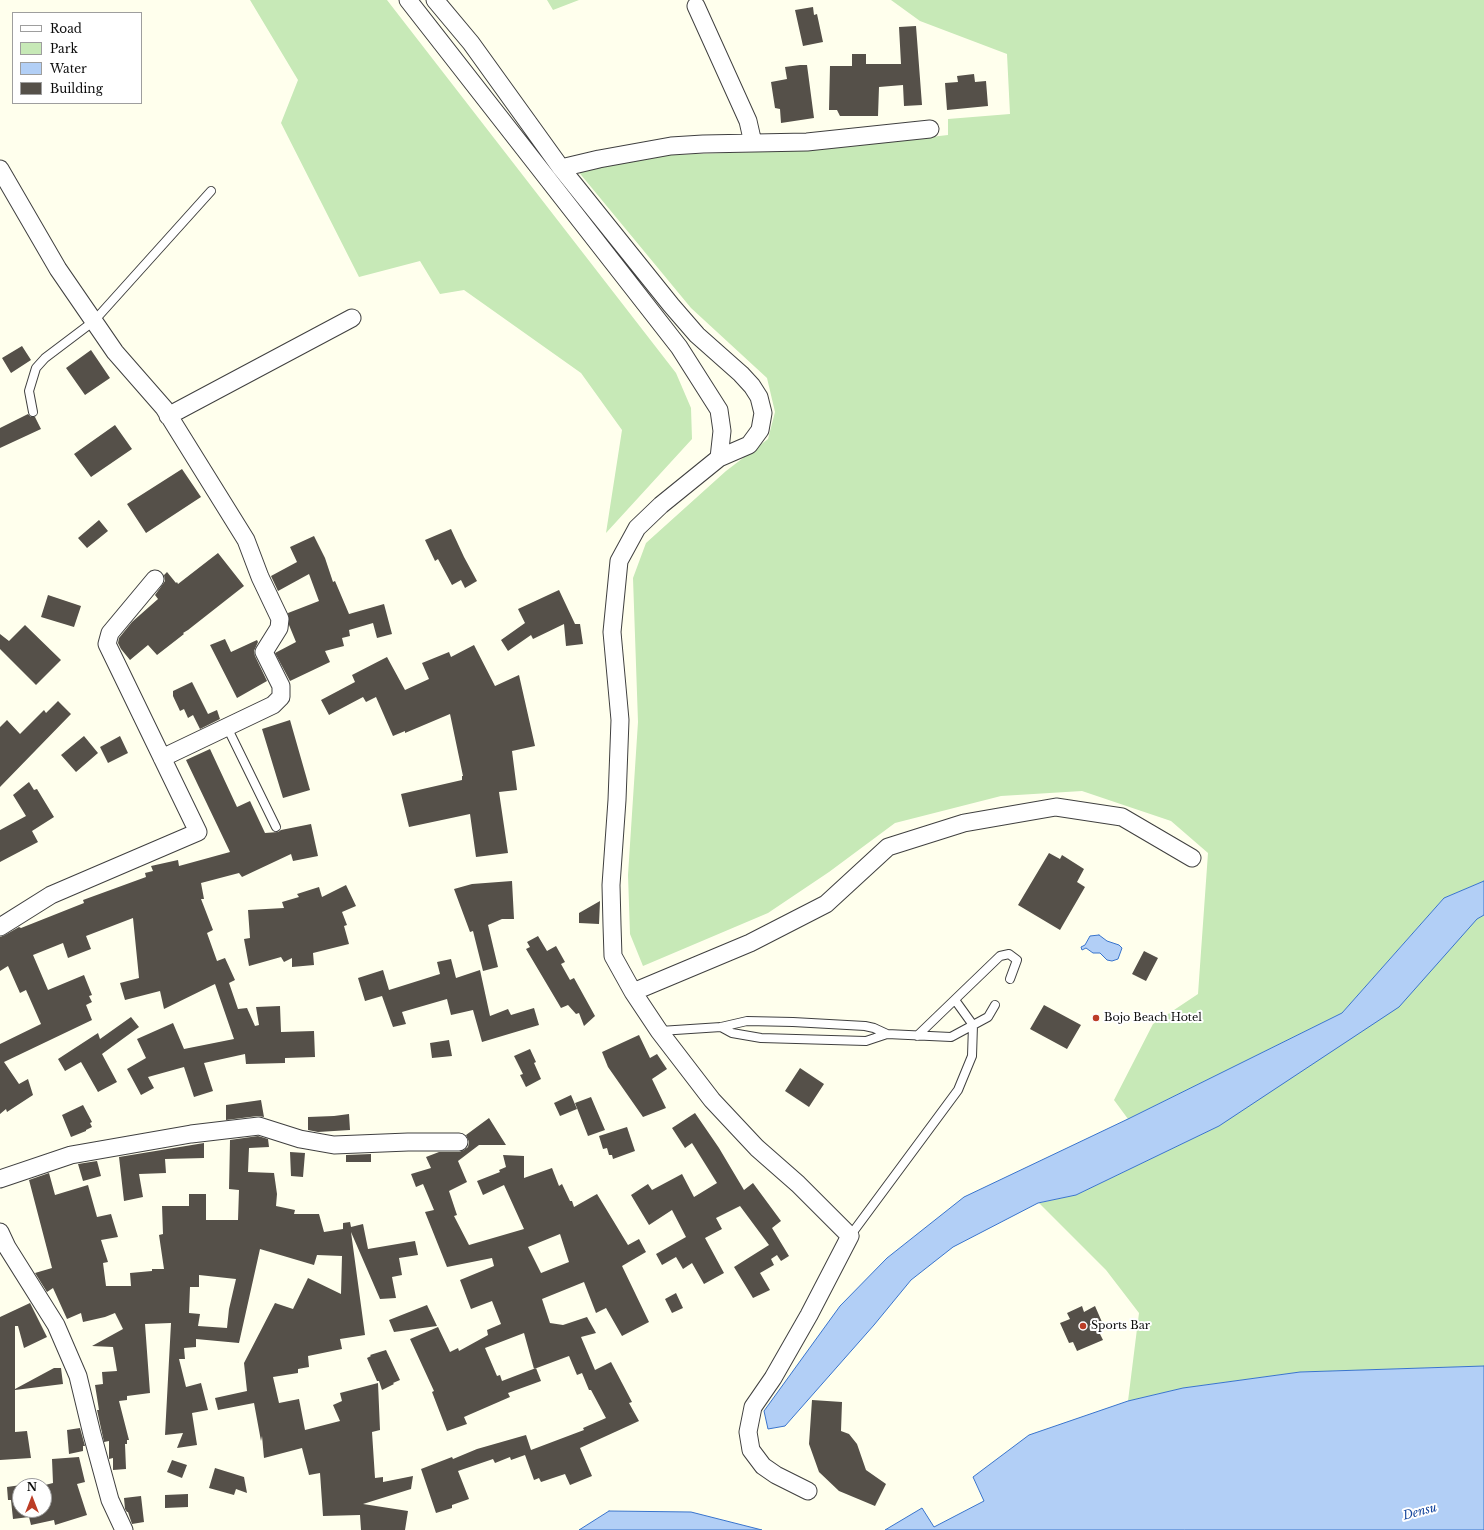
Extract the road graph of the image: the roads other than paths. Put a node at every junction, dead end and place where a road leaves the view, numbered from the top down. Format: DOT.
graph roads {
  1 [pos="408,0"];
  2 [pos="434,0"];
  3 [pos="696,6"];
  4 [pos="471,43"];
  5 [pos="451,54"];
  6 [pos="930,129"];
  7 [pos="753,143"];
  8 [pos="561,168"];
  9 [pos="0,169"];
  10 [pos="211,191"];
  11 [pos="352,318"];
  12 [pos="94,321"];
  13 [pos="696,335"];
  14 [pos="679,347"];
  15 [pos="33,412"];
  16 [pos="168,416"];
  17 [pos="719,458"];
  18 [pos="155,579"];
  19 [pos="226,727"];
  20 [pos="162,758"];
  21 [pos="276,827"];
  22 [pos="1192,858"];
  23 [pos="0,927"];
  24 [pos="1010,979"];
  25 [pos="633,992"];
  26 [pos="955,1000"];
  27 [pos="995,1005"];
  28 [pos="973,1025"];
  29 [pos="721,1028"];
  30 [pos="659,1031"];
  31 [pos="887,1034"];
  32 [pos="917,1036"];
  33 [pos="459,1142"];
  34 [pos="0,1179"];
  35 [pos="0,1232"];
  36 [pos="850,1236"];
  37 [pos="808,1491"];
  38 [pos="124,1530"];
  1 -- 5 [label="street"];
  2 -- 4 [label="street"];
  3 -- 7 [label="street"];
  4 -- 5 [label="street"];
  4 -- 8 [label="street"];
  5 -- 14 [label="street"];
  6 -- 7 [label="street"];
  7 -- 8 [label="street"];
  8 -- 13 [label="street"];
  9 -- 12 [label="street"];
  10 -- 12 [label="lane"];
  11 -- 16 [label="street"];
  12 -- 15 [label="lane"];
  12 -- 16 [label="street"];
  13 -- 14 [label="street"];
  13 -- 17 [label="street"];
  14 -- 17 [label="street"];
  16 -- 19 [label="street"];
  17 -- 25 [label="street"];
  18 -- 20 [label="street"];
  19 -- 20 [label="street"];
  19 -- 21 [label="lane"];
  20 -- 23 [label="street"];
  22 -- 25 [label="street"];
  24 -- 26 [label="lane"];
  25 -- 30 [label="street"];
  26 -- 28 [label="lane"];
  26 -- 32 [label="lane"];
  27 -- 28 [label="lane"];
  28 -- 32 [label="lane"];
  28 -- 36 [label="lane"];
  29 -- 30 [label="lane"];
  29 -- 31 [label="lane"];
  29 -- 31 [label="lane"];
  30 -- 36 [label="street"];
  31 -- 32 [label="lane"];
  33 -- 34 [label="street"];
  35 -- 38 [label="street"];
  36 -- 37 [label="street"];
}
